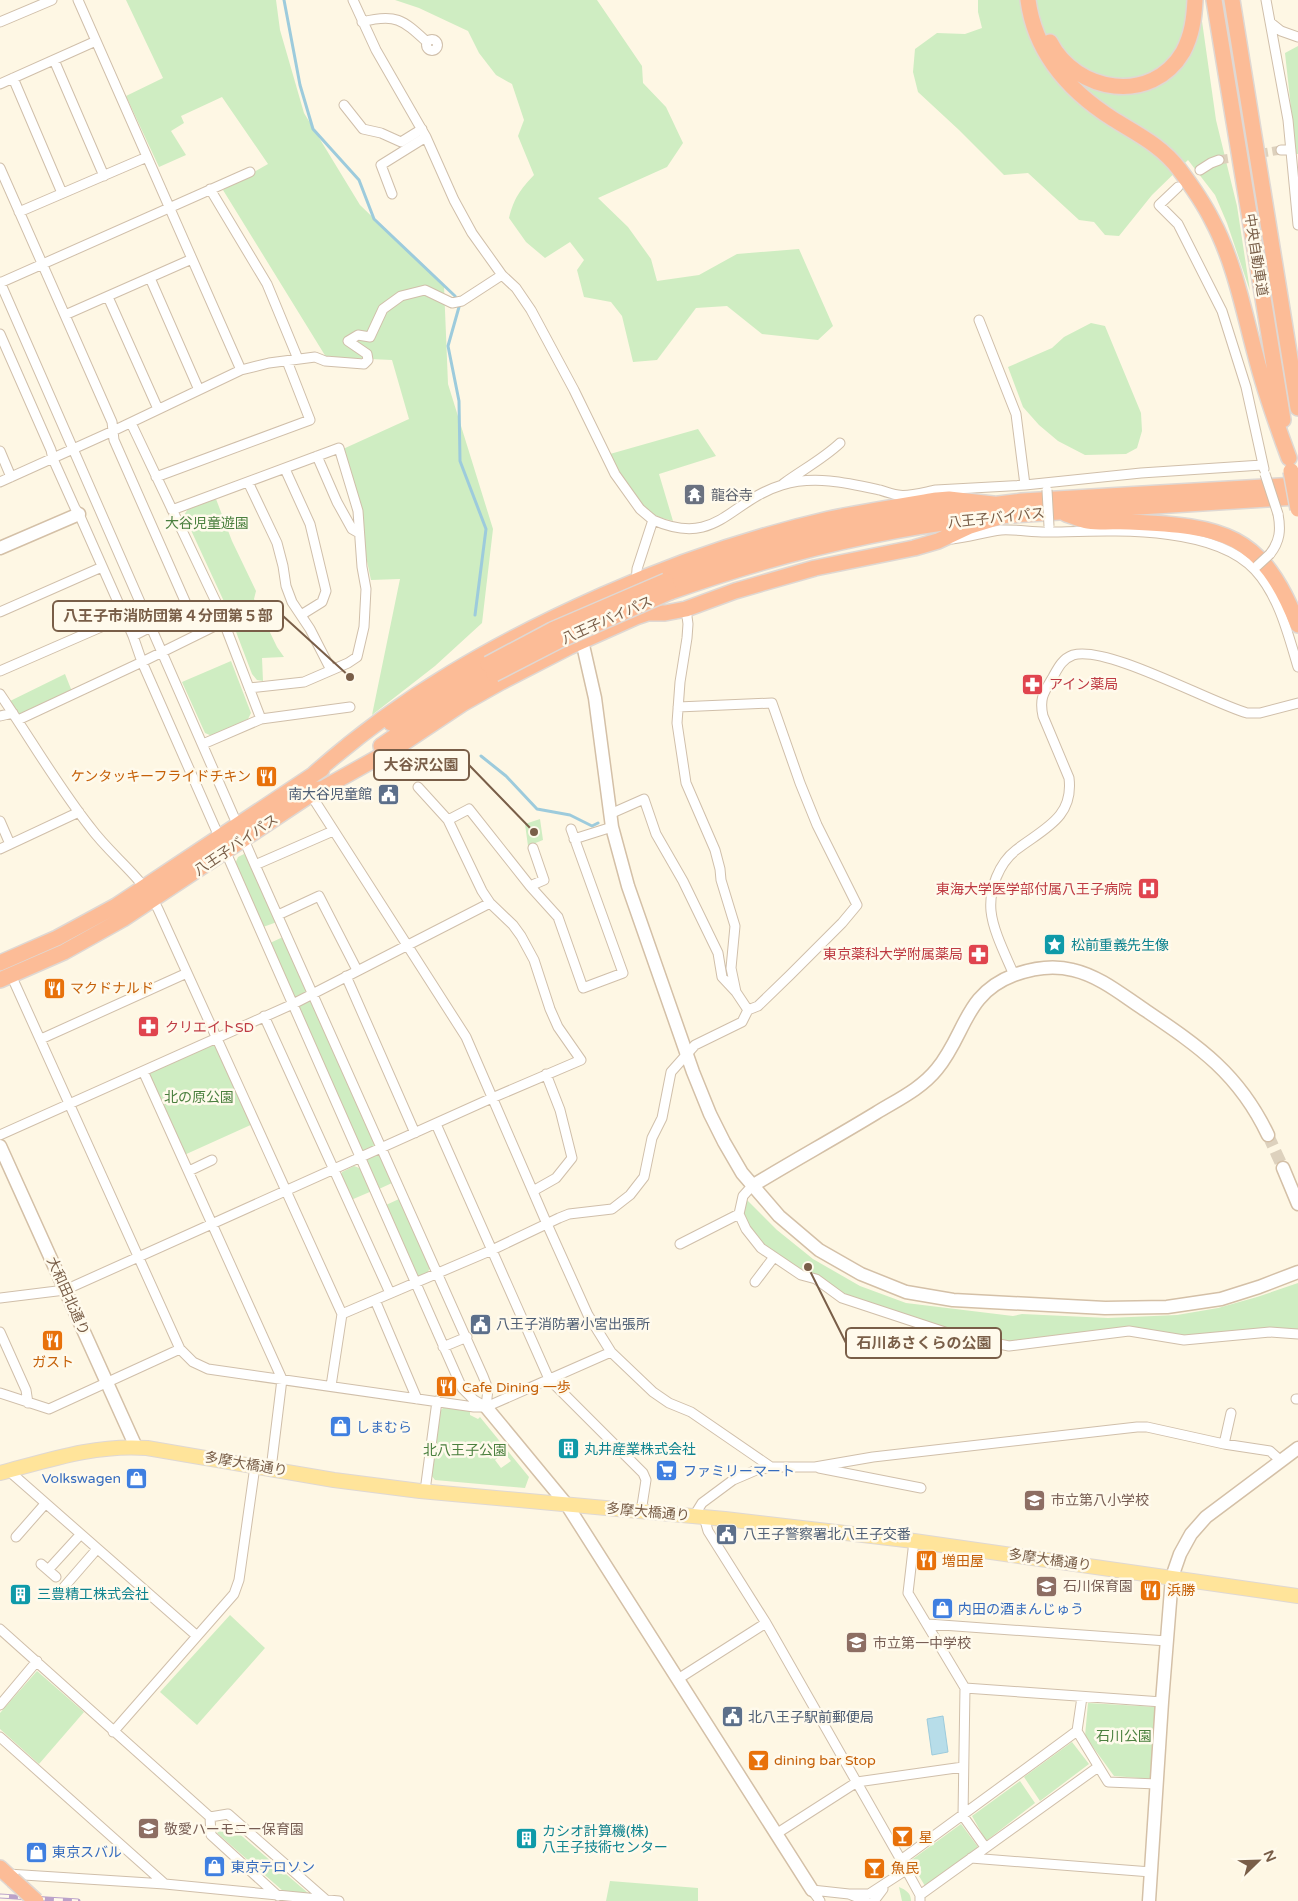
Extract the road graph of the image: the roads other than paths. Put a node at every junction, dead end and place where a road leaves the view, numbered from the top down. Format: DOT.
graph roads {
  1 [pos="26,0"];
  2 [pos="52,0"];
  3 [pos="78,0"];
  4 [pos="353,0"];
  5 [pos="1028,0"];
  6 [pos="1036,0"];
  7 [pos="1195,0"];
  8 [pos="1214,0"];
  9 [pos="1232,0"];
  10 [pos="1241,0"];
  11 [pos="1266,0"];
  12 [pos="30,9"];
  13 [pos="0,22"];
  14 [pos="362,22"];
  15 [pos="1271,23"];
  16 [pos="1298,37"];
  17 [pos="96,41"];
  18 [pos="427,42"];
  19 [pos="54,60"];
  20 [pos="13,78"];
  21 [pos="0,84"];
  22 [pos="344,104"];
  23 [pos="422,129"];
  24 [pos="426,138"];
  25 [pos="1280,150"];
  26 [pos="1291,150"];
  27 [pos="147,157"];
  28 [pos="1219,160"];
  29 [pos="0,168"];
  30 [pos="1200,170"];
  31 [pos="250,172"];
  32 [pos="104,176"];
  33 [pos="1178,187"];
  34 [pos="210,189"];
  35 [pos="62,193"];
  36 [pos="392,194"];
  37 [pos="169,209"];
  38 [pos="19,212"];
  39 [pos="1267,215"];
  40 [pos="1298,225"];
  41 [pos="192,259"];
  42 [pos="42,264"];
  43 [pos="502,274"];
  44 [pos="150,278"];
  45 [pos="0,283"];
  46 [pos="108,297"];
  47 [pos="65,315"];
  48 [pos="979,320"];
  49 [pos="0,334"];
  50 [pos="298,360"];
  51 [pos="287,361"];
  52 [pos="241,370"];
  53 [pos="199,390"];
  54 [pos="1298,408"];
  55 [pos="158,409"];
  56 [pos="131,423"];
  57 [pos="113,431"];
  58 [pos="840,443"];
  59 [pos="73,450"];
  60 [pos="0,451"];
  61 [pos="317,456"];
  62 [pos="53,459"];
  63 [pos="285,469"];
  64 [pos="1264,469"];
  65 [pos="1293,471"];
  66 [pos="11,477"];
  67 [pos="156,477"];
  68 [pos="0,482"];
  69 [pos="248,482"];
  70 [pos="782,485"];
  71 [pos="1025,485"];
  72 [pos="1047,486"];
  73 [pos="936,495"];
  74 [pos="1298,498"];
  75 [pos="993,504"];
  76 [pos="1298,509"];
  77 [pos="172,510"];
  78 [pos="1059,511"];
  79 [pos="79,514"];
  80 [pos="1006,515"];
  81 [pos="653,520"];
  82 [pos="1050,529"];
  83 [pos="359,532"];
  84 [pos="938,541"];
  85 [pos="839,542"];
  86 [pos="0,548"];
  87 [pos="102,567"];
  88 [pos="1256,568"];
  89 [pos="636,581"];
  90 [pos="668,586"];
  91 [pos="573,608"];
  92 [pos="686,609"];
  93 [pos="0,612"];
  94 [pos="648,613"];
  95 [pos="301,615"];
  96 [pos="124,617"];
  97 [pos="223,622"];
  98 [pos="1298,625"];
  99 [pos="151,627"];
  100 [pos="133,636"];
  101 [pos="582,641"];
  102 [pos="162,652"];
  103 [pos="142,662"];
  104 [pos="1298,667"];
  105 [pos="491,669"];
  106 [pos="331,670"];
  107 [pos="0,671"];
  108 [pos="249,688"];
  109 [pos="0,694"];
  110 [pos="1298,703"];
  111 [pos="350,707"];
  112 [pos="678,707"];
  113 [pos="0,716"];
  114 [pos="15,716"];
  115 [pos="261,719"];
  116 [pos="203,744"];
  117 [pos="314,774"];
  118 [pos="418,787"];
  119 [pos="311,795"];
  120 [pos="79,812"];
  121 [pos="448,820"];
  122 [pos="611,820"];
  123 [pos="0,821"];
  124 [pos="239,824"];
  125 [pos="571,828"];
  126 [pos="333,831"];
  127 [pos="219,838"];
  128 [pos="574,839"];
  129 [pos="245,840"];
  130 [pos="10,844"];
  131 [pos="533,848"];
  132 [pos="0,849"];
  133 [pos="225,853"];
  134 [pos="256,865"];
  135 [pos="530,886"];
  136 [pos="150,894"];
  137 [pos="490,903"];
  138 [pos="278,915"];
  139 [pos="407,945"];
  140 [pos="1,959"];
  141 [pos="358,970"];
  142 [pos="187,973"];
  143 [pos="1014,975"];
  144 [pos="346,976"];
  145 [pos="6,978"];
  146 [pos="736,992"];
  147 [pos="313,994"];
  148 [pos="293,1004"];
  149 [pos="748,1010"];
  150 [pos="264,1016"];
  151 [pos="216,1037"];
  152 [pos="40,1039"];
  153 [pos="688,1053"];
  154 [pos="143,1071"];
  155 [pos="546,1074"];
  156 [pos="492,1098"];
  157 [pos="70,1104"];
  158 [pos="436,1124"];
  159 [pos="414,1133"];
  160 [pos="0,1135"];
  161 [pos="1268,1135"];
  162 [pos="0,1146"];
  163 [pos="382,1147"];
  164 [pos="360,1157"];
  165 [pos="212,1160"];
  166 [pos="1282,1168"];
  167 [pos="5,1169"];
  168 [pos="334,1169"];
  169 [pos="188,1171"];
  170 [pos="1294,1184"];
  171 [pos="752,1186"];
  172 [pos="285,1190"];
  173 [pos="534,1191"];
  174 [pos="1298,1204"];
  175 [pos="739,1214"];
  176 [pos="213,1224"];
  177 [pos="546,1224"];
  178 [pos="680,1244"];
  179 [pos="492,1250"];
  180 [pos="137,1257"];
  181 [pos="774,1257"];
  182 [pos="438,1272"];
  183 [pos="1298,1272"];
  184 [pos="415,1282"];
  185 [pos="754,1282"];
  186 [pos="65,1290"];
  187 [pos="390,1293"];
  188 [pos="0,1298"];
  189 [pos="375,1300"];
  190 [pos="342,1314"];
  191 [pos="0,1332"];
  192 [pos="1298,1334"];
  193 [pos="467,1337"];
  194 [pos="443,1347"];
  195 [pos="180,1349"];
  196 [pos="611,1352"];
  197 [pos="282,1379"];
  198 [pos="549,1379"];
  199 [pos="107,1383"];
  200 [pos="331,1386"];
  201 [pos="0,1393"];
  202 [pos="417,1399"];
  203 [pos="437,1402"];
  204 [pos="28,1403"];
  205 [pos="486,1406"];
  206 [pos="1231,1413"];
  207 [pos="1224,1444"];
  208 [pos="136,1447"];
  209 [pos="1298,1448"];
  210 [pos="1281,1461"];
  211 [pos="255,1466"];
  212 [pos="771,1467"];
  213 [pos="815,1467"];
  214 [pos="271,1469"];
  215 [pos="5,1472"];
  216 [pos="921,1488"];
  217 [pos="425,1491"];
  218 [pos="45,1504"];
  219 [pos="567,1505"];
  220 [pos="641,1512"];
  221 [pos="699,1517"];
  222 [pos="80,1535"];
  223 [pos="16,1537"];
  224 [pos="914,1541"];
  225 [pos="97,1549"];
  226 [pos="56,1577"];
  227 [pos="1172,1577"];
  228 [pos="64,1587"];
  229 [pos="1298,1596"];
  230 [pos="766,1623"];
  231 [pos="928,1624"];
  232 [pos="0,1629"];
  233 [pos="197,1636"];
  234 [pos="1167,1641"];
  235 [pos="38,1661"];
  236 [pos="678,1679"];
  237 [pos="965,1688"];
  238 [pos="1082,1697"];
  239 [pos="1162,1702"];
  240 [pos="0,1705"];
  241 [pos="1078,1731"];
  242 [pos="114,1732"];
  243 [pos="0,1737"];
  244 [pos="963,1767"];
  245 [pos="1098,1767"];
  246 [pos="857,1782"];
  247 [pos="1157,1784"];
  248 [pos="962,1816"];
  249 [pos="210,1817"];
  250 [pos="776,1834"];
  251 [pos="985,1847"];
  252 [pos="971,1858"];
  253 [pos="901,1860"];
  254 [pos="906,1870"];
  255 [pos="1151,1872"];
  256 [pos="5,1874"];
  257 [pos="888,1883"];
  258 [pos="165,1884"];
  259 [pos="847,1894"];
  260 [pos="278,1896"];
  261 [pos="816,1897"];
  262 [pos="920,1898"];
  263 [pos="326,1900"];
  264 [pos="36,1901"];
  265 [pos="339,1901"];
  266 [pos="838,1901"];
  267 [pos="866,1901"];
  268 [pos="874,1901"];
  269 [pos="1149,1901"];
  1 -- 12 [label="street"];
  2 -- 12 [label="street"];
  3 -- 17 [label="street"];
  4 -- 14 [label="street"];
  5 -- 65 [label="highway"];
  6 -- 7 [label="highway"];
  8 -- 65 [label="highway, 中央自動車道"];
  9 -- 39 [label="highway, 中央自動車道"];
  10 -- 39 [label="highway"];
  11 -- 15 [label="street"];
  12 -- 13 [label="street"];
  14 -- 18 [label="street"];
  14 -- 23 [label="street"];
  15 -- 16 [label="street"];
  15 -- 26 [label="street"];
  17 -- 19 [label="street"];
  17 -- 27 [label="street"];
  19 -- 20 [label="street"];
  19 -- 32 [label="street"];
  20 -- 21 [label="street"];
  20 -- 35 [label="street"];
  22 -- 23 [label="street"];
  23 -- 24 [label="street"];
  24 -- 36 [label="street"];
  24 -- 43 [label="street"];
  25 -- 26 [label="street"];
  26 -- 40 [label="street"];
  27 -- 32 [label="street"];
  27 -- 37 [label="street"];
  28 -- 30 [label="street"];
  29 -- 38 [label="street"];
  31 -- 34 [label="street"];
  32 -- 35 [label="street"];
  33 -- 64 [label="street"];
  34 -- 37 [label="street"];
  34 -- 50 [label="street"];
  35 -- 38 [label="street"];
  37 -- 41 [label="street"];
  37 -- 42 [label="street"];
  38 -- 42 [label="street"];
  39 -- 54 [label="highway, 中央自動車道"];
  41 -- 44 [label="street"];
  41 -- 52 [label="street"];
  42 -- 45 [label="street"];
  42 -- 47 [label="street"];
  43 -- 50 [label="street"];
  43 -- 81 [label="street"];
  44 -- 46 [label="street"];
  44 -- 53 [label="street"];
  45 -- 59 [label="street"];
  46 -- 47 [label="street"];
  46 -- 55 [label="street"];
  47 -- 57 [label="street"];
  48 -- 71 [label="street"];
  49 -- 62 [label="street"];
  50 -- 51 [label="street"];
  51 -- 52 [label="street"];
  51 -- 67 [label="street"];
  52 -- 53 [label="street"];
  53 -- 55 [label="street"];
  55 -- 56 [label="street"];
  56 -- 57 [label="street"];
  56 -- 67 [label="street"];
  57 -- 59 [label="street"];
  57 -- 99 [label="street"];
  58 -- 70 [label="street"];
  59 -- 62 [label="street"];
  59 -- 99 [label="street"];
  60 -- 66 [label="street"];
  61 -- 63 [label="street"];
  61 -- 83 [label="street"];
  61 -- 83 [label="street"];
  62 -- 66 [label="street"];
  62 -- 79 [label="street"];
  63 -- 69 [label="street"];
  63 -- 95 [label="street"];
  64 -- 72 [label="street"];
  64 -- 88 [label="street, bridge"];
  65 -- 75 [label="highway, 八王子バイパス"];
  65 -- 76 [label="highway, 中央自動車道, bridge"];
  66 -- 68 [label="street"];
  67 -- 77 [label="street"];
  69 -- 77 [label="street"];
  69 -- 95 [label="street"];
  70 -- 73 [label="street"];
  70 -- 81 [label="street"];
  71 -- 72 [label="street"];
  71 -- 73 [label="street"];
  72 -- 82 [label="street, bridge"];
  73 -- 75 [label="highway"];
  73 -- 89 [label="highway"];
  74 -- 78 [label="highway, 八王子バイパス"];
  75 -- 90 [label="highway, 八王子バイパス"];
  77 -- 97 [label="street"];
  78 -- 80 [label="highway, 八王子バイパス"];
  78 -- 98 [label="highway"];
  79 -- 86 [label="street"];
  79 -- 87 [label="street"];
  80 -- 84 [label="highway"];
  80 -- 85 [label="highway, 八王子バイパス"];
  81 -- 89 [label="street"];
  82 -- 84 [label="street"];
  82 -- 88 [label="street"];
  83 -- 106 [label="street"];
  84 -- 85 [label="highway"];
  84 -- 92 [label="highway"];
  85 -- 90 [label="highway, 八王子バイパス"];
  87 -- 93 [label="street"];
  87 -- 96 [label="street"];
  88 -- 104 [label="street"];
  89 -- 91 [label="highway"];
  89 -- 94 [label="street"];
  90 -- 105 [label="highway, 八王子バイパス, bridge"];
  91 -- 101 [label="street"];
  91 -- 117 [label="highway"];
  92 -- 94 [label="highway"];
  92 -- 112 [label="street"];
  94 -- 101 [label="highway"];
  95 -- 106 [label="street"];
  96 -- 100 [label="street"];
  96 -- 107 [label="street"];
  97 -- 102 [label="street"];
  97 -- 108 [label="street"];
  99 -- 100 [label="street"];
  99 -- 102 [label="street"];
  100 -- 103 [label="street"];
  101 -- 119 [label="highway"];
  101 -- 122 [label="street"];
  102 -- 103 [label="street"];
  102 -- 116 [label="street"];
  103 -- 114 [label="street"];
  103 -- 127 [label="street"];
  105 -- 117 [label="highway, 八王子バイパス"];
  105 -- 119 [label="highway, 八王子バイパス"];
  106 -- 108 [label="street"];
  108 -- 115 [label="street"];
  109 -- 114 [label="street"];
  110 -- 143 [label="street"];
  111 -- 115 [label="street"];
  112 -- 146 [label="street"];
  112 -- 149 [label="street"];
  113 -- 114 [label="street"];
  114 -- 120 [label="street"];
  115 -- 116 [label="street"];
  116 -- 124 [label="street"];
  117 -- 124 [label="highway, 八王子バイパス"];
  118 -- 121 [label="street"];
  119 -- 126 [label="street"];
  119 -- 129 [label="highway, 八王子バイパス"];
  120 -- 130 [label="street"];
  120 -- 136 [label="street"];
  121 -- 135 [label="street"];
  121 -- 137 [label="street"];
  122 -- 128 [label="street"];
  122 -- 146 [label="street"];
  122 -- 153 [label="street"];
  123 -- 130 [label="street"];
  124 -- 127 [label="highway, 八王子バイパス"];
  124 -- 129 [label="street"];
  125 -- 128 [label="street"];
  126 -- 134 [label="street"];
  126 -- 139 [label="street"];
  127 -- 133 [label="street"];
  127 -- 136 [label="highway, 八王子バイパス"];
  128 -- 135 [label="street"];
  129 -- 133 [label="highway, 八王子バイパス"];
  129 -- 134 [label="street"];
  130 -- 132 [label="street"];
  131 -- 135 [label="street"];
  133 -- 136 [label="highway, 八王子バイパス"];
  133 -- 148 [label="street"];
  134 -- 138 [label="street"];
  136 -- 140 [label="highway, 八王子バイパス"];
  136 -- 142 [label="street"];
  136 -- 145 [label="highway, 八王子バイパス"];
  137 -- 139 [label="street"];
  137 -- 155 [label="street"];
  138 -- 141 [label="street"];
  138 -- 147 [label="street"];
  139 -- 141 [label="street"];
  139 -- 156 [label="street"];
  141 -- 144 [label="street"];
  142 -- 151 [label="street"];
  142 -- 152 [label="street"];
  143 -- 161 [label="street"];
  143 -- 171 [label="street"];
  144 -- 147 [label="street"];
  144 -- 159 [label="street"];
  145 -- 152 [label="street"];
  146 -- 149 [label="street"];
  147 -- 148 [label="street"];
  147 -- 163 [label="street"];
  148 -- 150 [label="street"];
  148 -- 164 [label="street"];
  149 -- 153 [label="street"];
  150 -- 151 [label="street"];
  150 -- 168 [label="street"];
  151 -- 154 [label="street"];
  151 -- 172 [label="street"];
  152 -- 157 [label="street"];
  153 -- 171 [label="street"];
  153 -- 177 [label="street"];
  154 -- 157 [label="street"];
  154 -- 169 [label="street"];
  155 -- 156 [label="street"];
  155 -- 173 [label="street"];
  156 -- 158 [label="street"];
  156 -- 173 [label="street"];
  157 -- 160 [label="street"];
  157 -- 180 [label="street"];
  158 -- 159 [label="street"];
  158 -- 179 [label="street"];
  159 -- 163 [label="street"];
  162 -- 167 [label="street, 大和田北通り"];
  163 -- 164 [label="street"];
  163 -- 182 [label="street"];
  164 -- 168 [label="street"];
  164 -- 184 [label="street"];
  165 -- 169 [label="street"];
  166 -- 170 [label="street"];
  167 -- 186 [label="street, 大和田北通り"];
  168 -- 172 [label="street"];
  168 -- 187 [label="street"];
  169 -- 176 [label="street"];
  170 -- 174 [label="street"];
  171 -- 175 [label="street"];
  171 -- 183 [label="street"];
  172 -- 176 [label="street"];
  172 -- 190 [label="street"];
  173 -- 177 [label="street"];
  175 -- 178 [label="street"];
  175 -- 181 [label="street"];
  176 -- 180 [label="street"];
  176 -- 197 [label="street"];
  177 -- 179 [label="street"];
  177 -- 196 [label="street"];
  179 -- 182 [label="street"];
  179 -- 198 [label="street"];
  180 -- 186 [label="street"];
  180 -- 195 [label="street"];
  181 -- 185 [label="street"];
  181 -- 192 [label="street"];
  182 -- 184 [label="street"];
  182 -- 193 [label="street"];
  184 -- 187 [label="street"];
  184 -- 194 [label="street"];
  186 -- 188 [label="street"];
  186 -- 199 [label="street, 大和田北通り"];
  187 -- 189 [label="street"];
  189 -- 190 [label="street"];
  189 -- 202 [label="street"];
  190 -- 200 [label="street"];
  191 -- 204 [label="street"];
  193 -- 194 [label="street"];
  193 -- 205 [label="street"];
  194 -- 205 [label="street"];
  195 -- 197 [label="street"];
  195 -- 199 [label="street"];
  196 -- 198 [label="street"];
  196 -- 212 [label="street"];
  197 -- 200 [label="street"];
  197 -- 214 [label="street"];
  198 -- 205 [label="street"];
  198 -- 220 [label="street"];
  199 -- 204 [label="street"];
  199 -- 208 [label="street, 大和田北通り"];
  200 -- 202 [label="street"];
  201 -- 204 [label="street"];
  202 -- 203 [label="street"];
  203 -- 205 [label="street"];
  203 -- 217 [label="street"];
  205 -- 219 [label="street"];
  206 -- 207 [label="street"];
  207 -- 210 [label="street"];
  207 -- 213 [label="street"];
  208 -- 211 [label="main road, 多摩大橋通り"];
  208 -- 215 [label="main road, 多摩大橋通り"];
  209 -- 210 [label="street"];
  210 -- 227 [label="street"];
  211 -- 214 [label="main road, 多摩大橋通り"];
  211 -- 233 [label="street"];
  212 -- 213 [label="street"];
  212 -- 221 [label="street"];
  213 -- 216 [label="street"];
  214 -- 217 [label="main road, 多摩大橋通り"];
  215 -- 218 [label="street"];
  217 -- 219 [label="main road, 多摩大橋通り"];
  218 -- 222 [label="street"];
  218 -- 223 [label="street"];
  219 -- 220 [label="main road, 多摩大橋通り"];
  219 -- 236 [label="street"];
  220 -- 221 [label="main road, 多摩大橋通り"];
  221 -- 224 [label="main road, 多摩大橋通り"];
  221 -- 230 [label="street"];
  222 -- 225 [label="street"];
  222 -- 226 [label="street"];
  224 -- 227 [label="main road, 多摩大橋通り"];
  224 -- 231 [label="street"];
  225 -- 228 [label="street"];
  225 -- 233 [label="street"];
  227 -- 229 [label="main road, 多摩大橋通り"];
  227 -- 234 [label="street"];
  230 -- 236 [label="street"];
  230 -- 246 [label="street"];
  231 -- 234 [label="street"];
  231 -- 237 [label="street"];
  232 -- 235 [label="street"];
  233 -- 242 [label="street"];
  234 -- 239 [label="street"];
  235 -- 240 [label="street"];
  235 -- 242 [label="street"];
  236 -- 250 [label="street"];
  237 -- 238 [label="street"];
  237 -- 244 [label="street"];
  238 -- 239 [label="street"];
  238 -- 241 [label="street"];
  239 -- 247 [label="street"];
  241 -- 245 [label="street"];
  241 -- 248 [label="street"];
  242 -- 249 [label="street"];
  243 -- 258 [label="street"];
  244 -- 246 [label="street"];
  244 -- 248 [label="street"];
  245 -- 247 [label="street"];
  245 -- 251 [label="street"];
  246 -- 250 [label="street"];
  246 -- 253 [label="street"];
  247 -- 255 [label="street"];
  248 -- 251 [label="street"];
  248 -- 253 [label="street"];
  249 -- 260 [label="street"];
  249 -- 263 [label="street"];
  250 -- 261 [label="street"];
  251 -- 252 [label="street"];
  252 -- 255 [label="street"];
  252 -- 262 [label="street"];
  253 -- 254 [label="street"];
  254 -- 257 [label="street"];
  254 -- 262 [label="street"];
  255 -- 269 [label="street"];
  256 -- 258 [label="street"];
  256 -- 264 [label="highway, bridge"];
  257 -- 259 [label="street"];
  257 -- 268 [label="street"];
  258 -- 260 [label="street"];
  259 -- 261 [label="street"];
  259 -- 266 [label="street"];
  259 -- 267 [label="street"];
  260 -- 263 [label="street"];
  263 -- 265 [label="street"];
}
